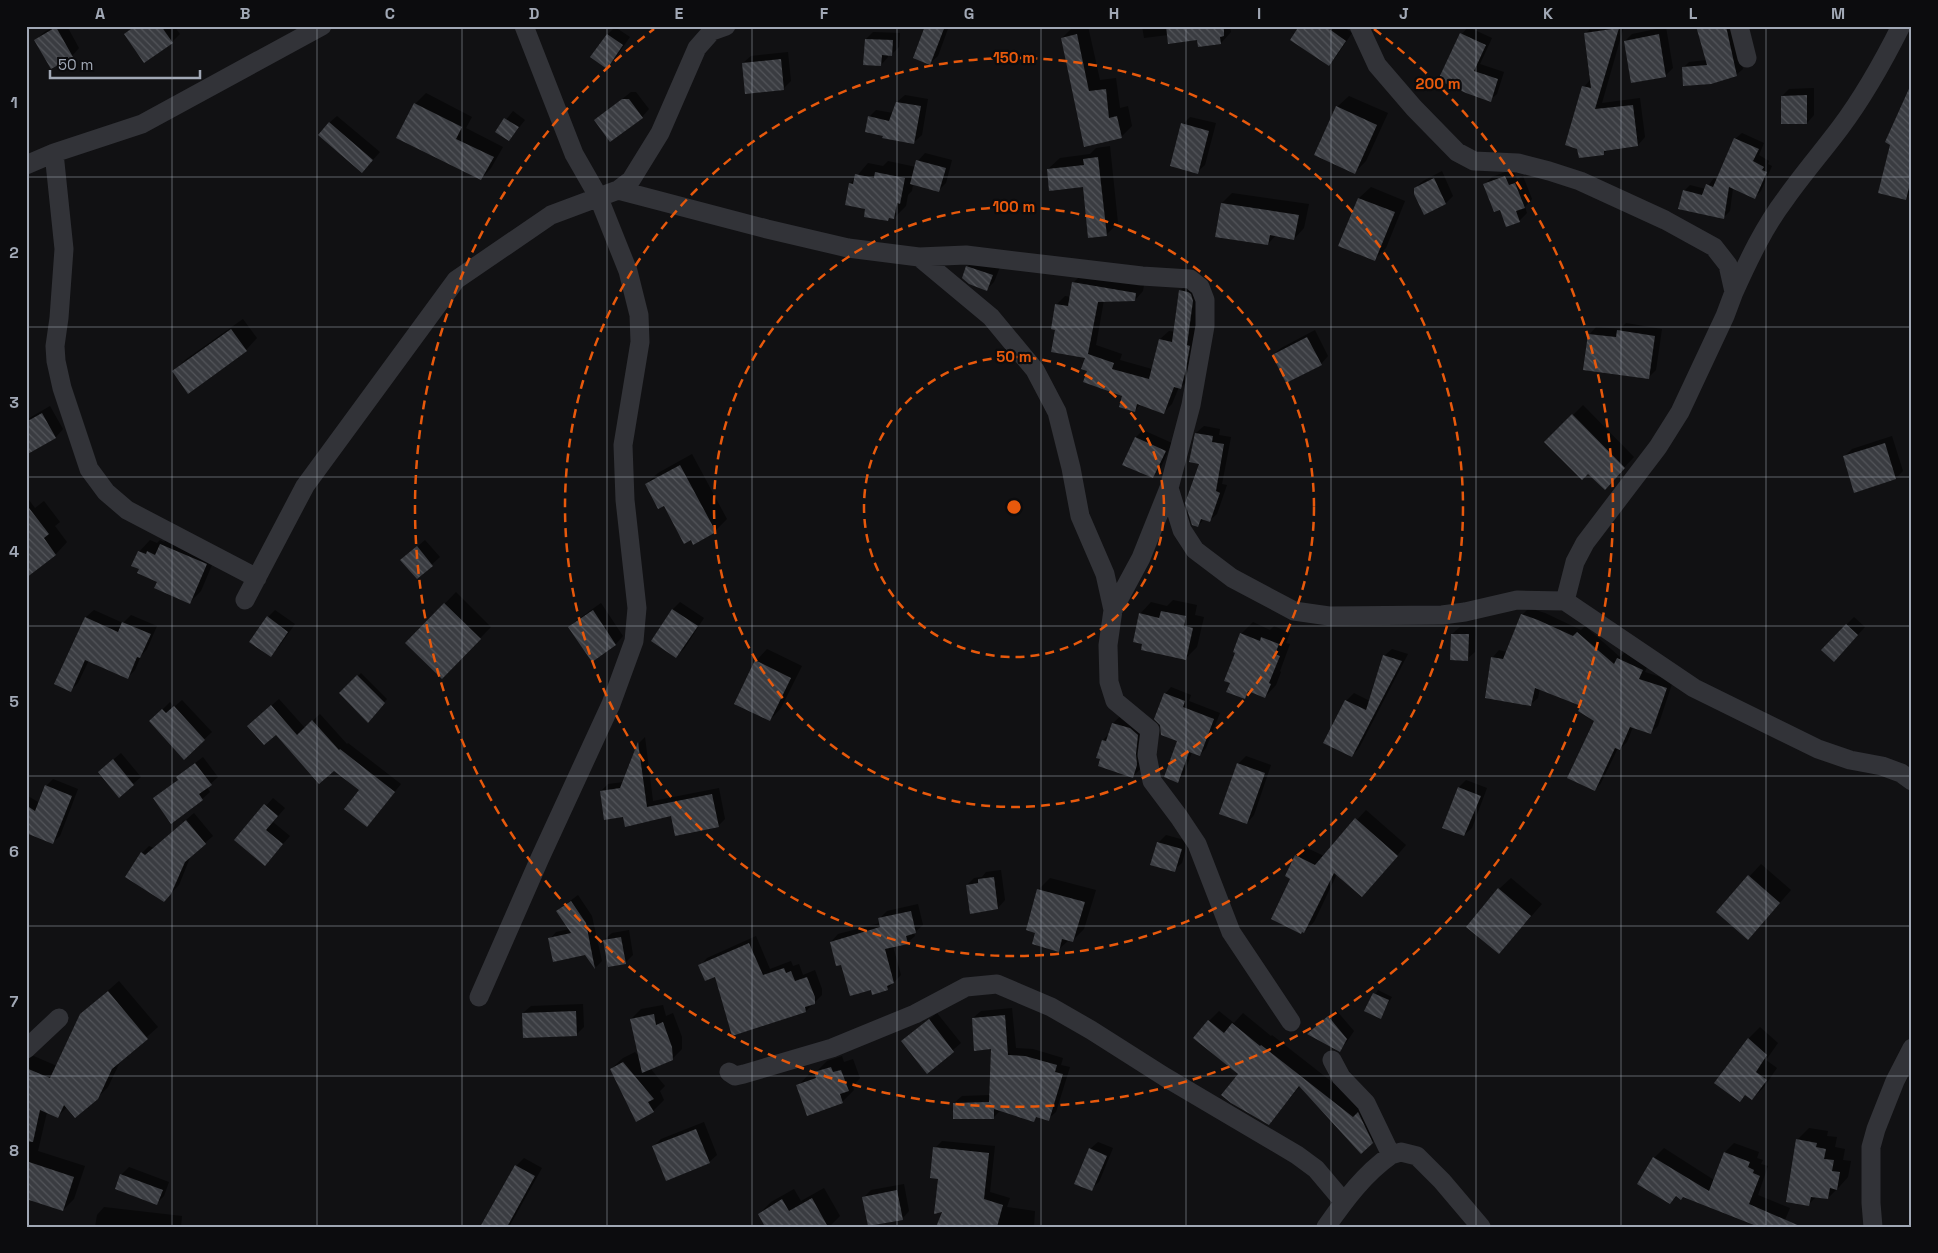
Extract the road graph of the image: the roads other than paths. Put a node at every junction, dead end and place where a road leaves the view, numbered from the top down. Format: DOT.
graph roads {
  1 [pos="322,26"];
  2 [pos="524,26"];
  3 [pos="726,26"];
  4 [pos="1359,26"];
  5 [pos="1739,26"];
  6 [pos="1901,26"];
  7 [pos="1747,58"];
  8 [pos="54,153"];
  9 [pos="26,165"];
  10 [pos="618,190"];
  11 [pos="598,196"];
  12 [pos="919,257"];
  13 [pos="1734,292"];
  14 [pos="1169,488"];
  15 [pos="257,578"];
  16 [pos="245,600"];
  17 [pos="1565,601"];
  18 [pos="1113,610"];
  19 [pos="1912,781"];
  20 [pos="479,997"];
  21 [pos="59,1018"];
  22 [pos="1291,1022"];
  23 [pos="1912,1048"];
  24 [pos="26,1049"];
  25 [pos="1332,1060"];
  26 [pos="729,1072"];
  27 [pos="1391,1155"];
  28 [pos="1343,1201"];
  29 [pos="1326,1227"];
  30 [pos="1481,1227"];
  31 [pos="1873,1227"];
  1 -- 8 [label="street"];
  2 -- 11 [label="street"];
  3 -- 10 [label="street"];
  4 -- 13 [label="street"];
  5 -- 7 [label="street"];
  6 -- 13 [label="street"];
  8 -- 9 [label="street"];
  8 -- 15 [label="street"];
  10 -- 11 [label="street"];
  10 -- 12 [label="street"];
  11 -- 15 [label="street"];
  11 -- 20 [label="street"];
  12 -- 14 [label="street"];
  12 -- 18 [label="street"];
  13 -- 17 [label="street"];
  14 -- 17 [label="street"];
  14 -- 18 [label="street"];
  15 -- 16 [label="street"];
  17 -- 19 [label="street"];
  18 -- 22 [label="street"];
  21 -- 24 [label="street"];
  23 -- 31 [label="street"];
  25 -- 27 [label="street"];
  26 -- 28 [label="street"];
  27 -- 28 [label="street"];
  27 -- 30 [label="street"];
  28 -- 29 [label="street"];
}
